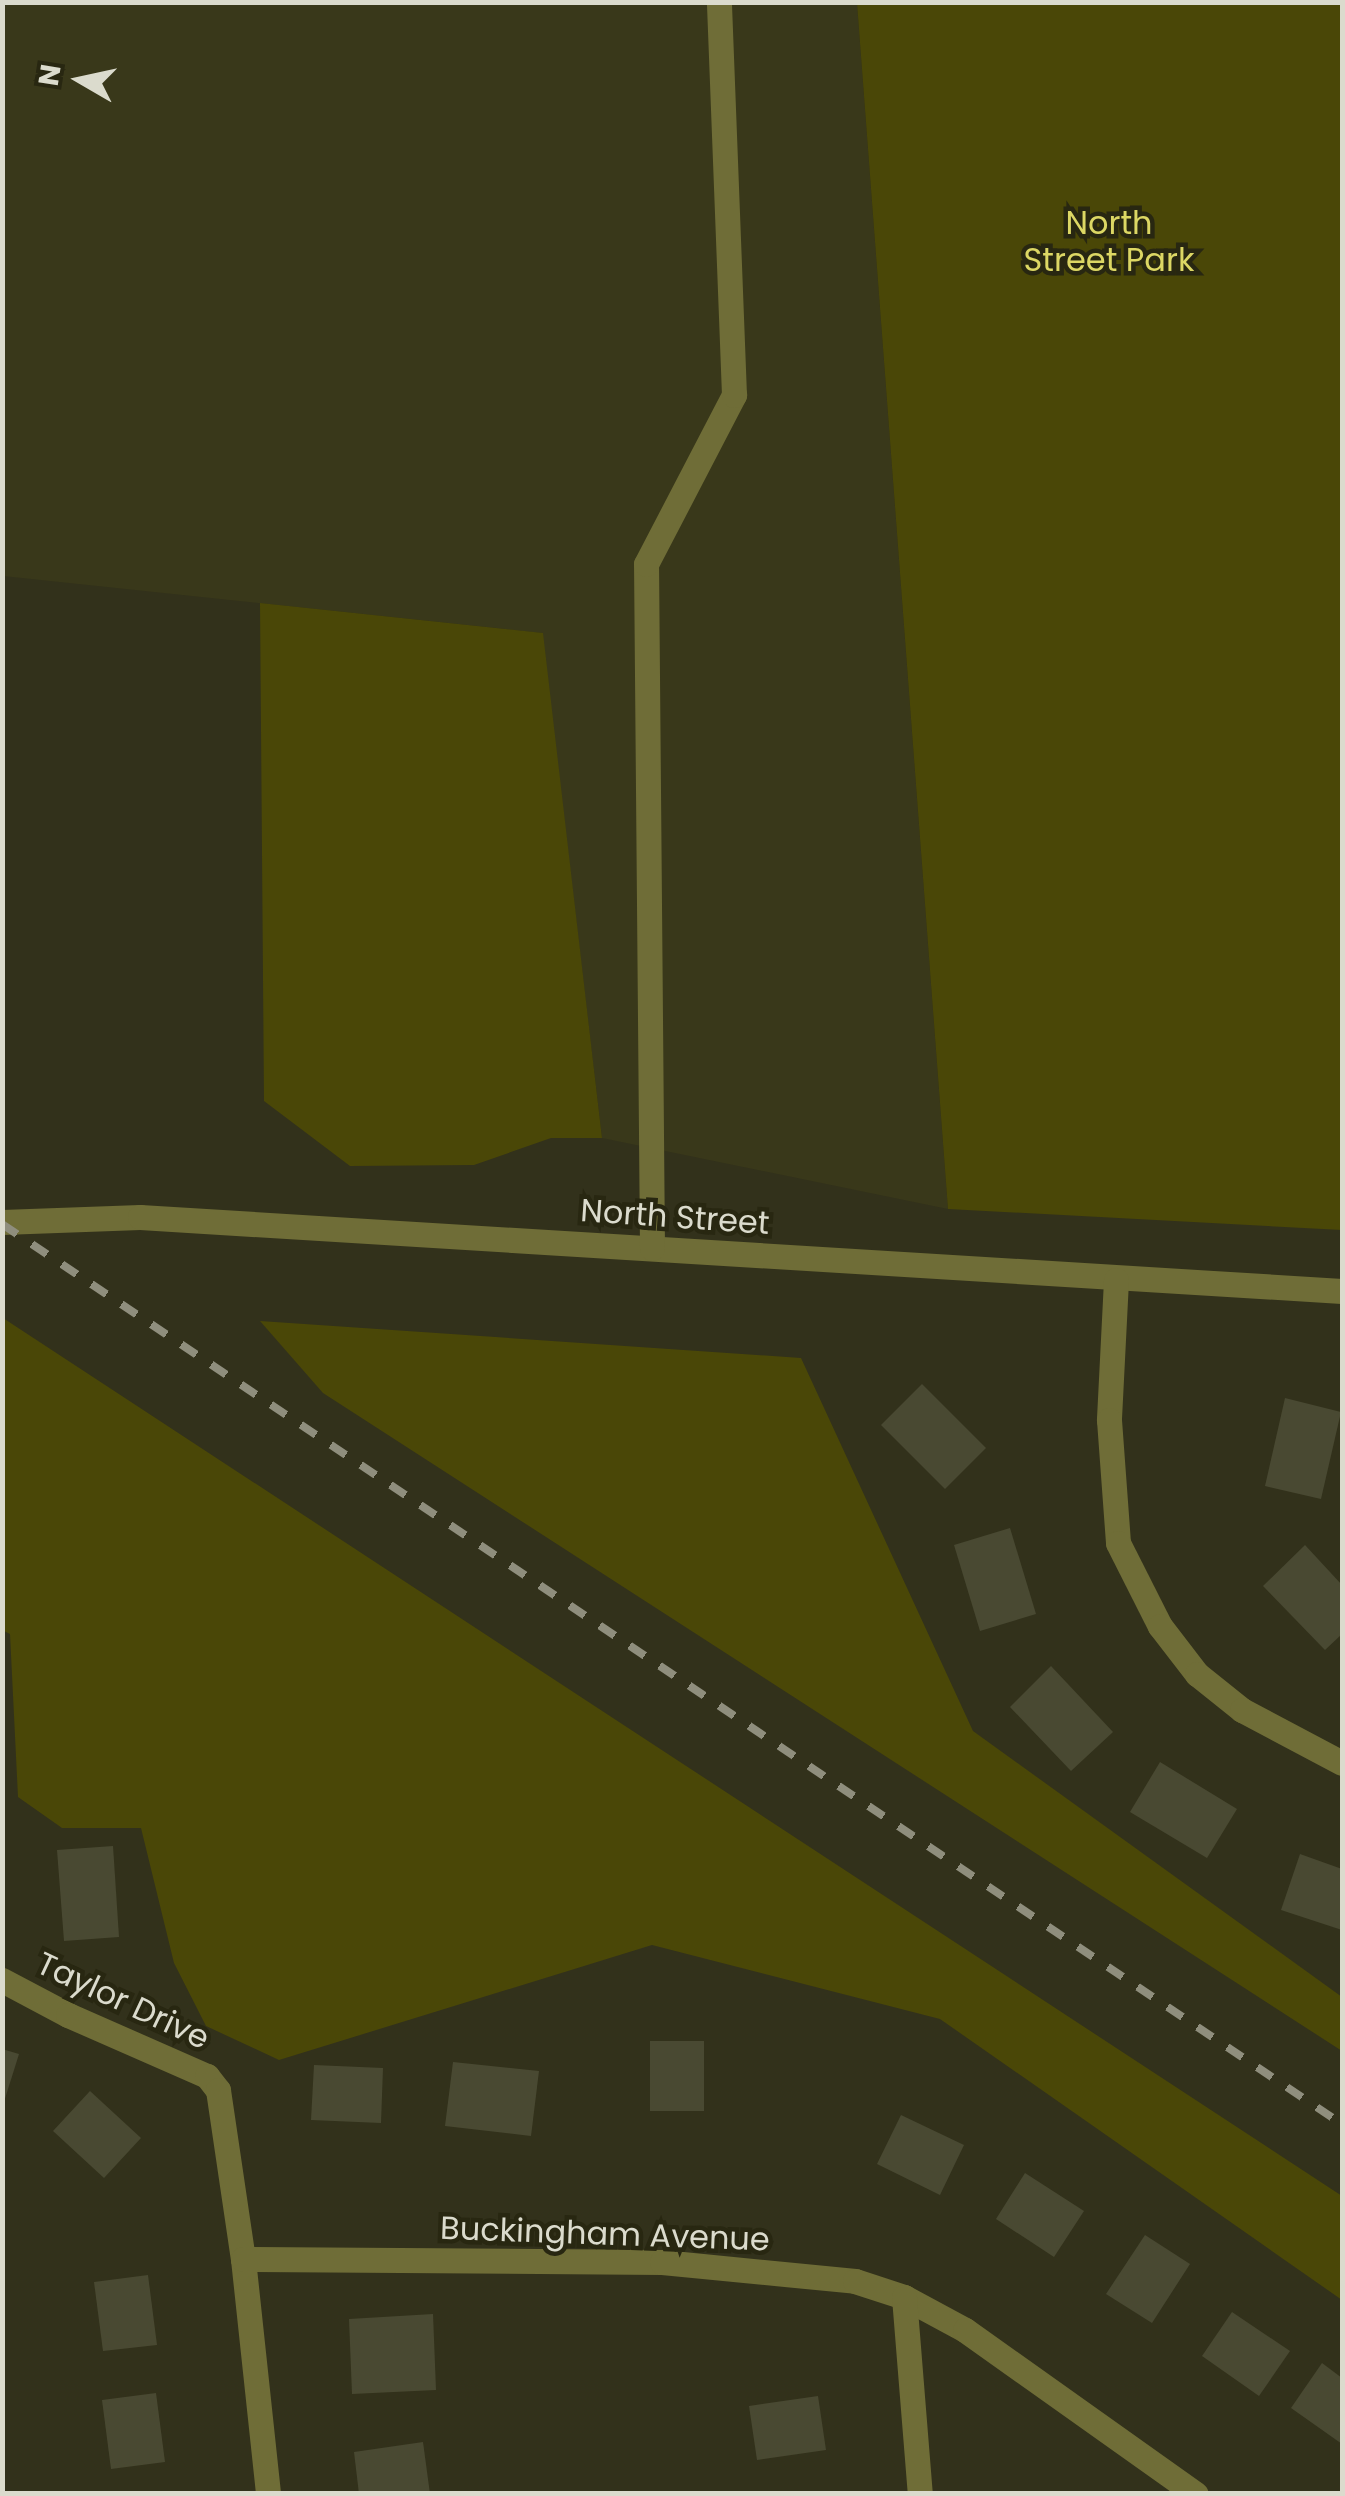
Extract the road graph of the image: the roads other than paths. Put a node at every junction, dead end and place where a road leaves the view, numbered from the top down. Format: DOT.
graph roads {
  1 [pos="719,2"];
  2 [pos="2,1222"];
  3 [pos="652,1248"];
  4 [pos="1116,1280"];
  5 [pos="1342,1292"];
  6 [pos="1342,1763"];
  7 [pos="2,1980"];
  8 [pos="243,2259"];
  9 [pos="904,2297"];
  10 [pos="268,2494"];
  11 [pos="920,2494"];
  12 [pos="1196,2494"];
  1 -- 3 [label="street"];
  2 -- 3 [label="street, North Street"];
  3 -- 4 [label="street, North Street"];
  4 -- 5 [label="street, North Street"];
  4 -- 6 [label="street"];
  7 -- 8 [label="street, Taylor Drive"];
  8 -- 9 [label="street, Buckingham Avenue"];
  8 -- 10 [label="street"];
  9 -- 11 [label="street"];
  9 -- 12 [label="street, Buckingham Avenue"];
}
